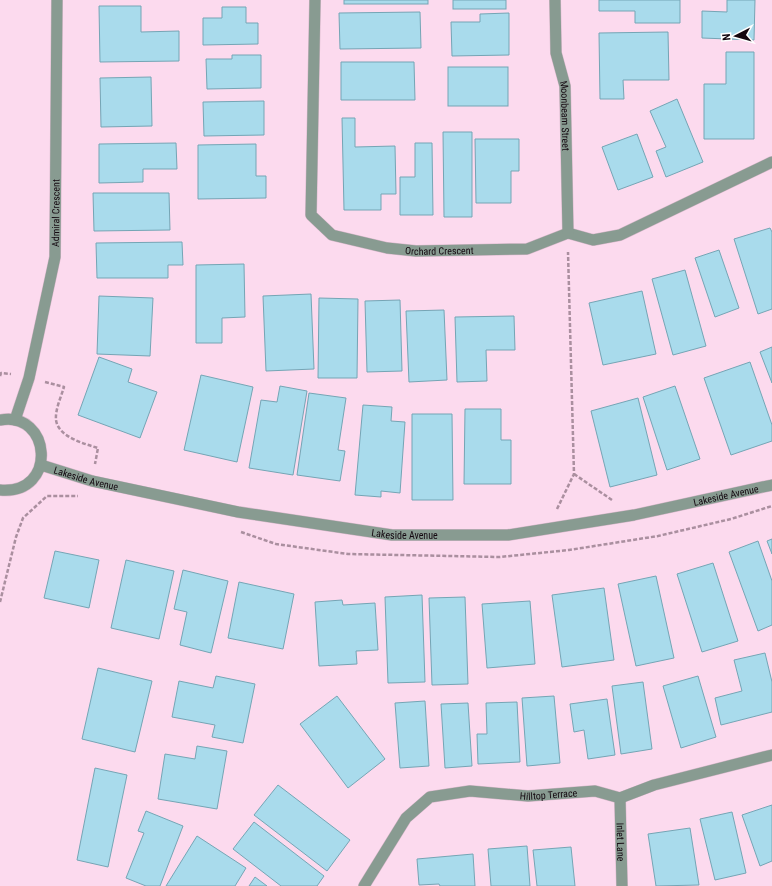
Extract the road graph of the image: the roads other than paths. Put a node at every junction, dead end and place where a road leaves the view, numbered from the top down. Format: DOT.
graph roads {
  1 [pos="57,0"];
  2 [pos="315,0"];
  3 [pos="555,0"];
  4 [pos="772,162"];
  5 [pos="568,233"];
  6 [pos="0,420"];
  7 [pos="15,420"];
  8 [pos="41,465"];
  9 [pos="772,485"];
  10 [pos="0,490"];
  11 [pos="772,755"];
  12 [pos="620,798"];
  13 [pos="364,886"];
  14 [pos="622,886"];
  1 -- 7 [label="street, Admiral Crescent"];
  2 -- 5 [label="street, Orchard Crescent"];
  3 -- 5 [label="street, Moonbeam Street"];
  4 -- 5 [label="street"];
  6 -- 7 [label="street"];
  7 -- 8 [label="street"];
  8 -- 9 [label="street, Lakeside Avenue"];
  8 -- 10 [label="street"];
  11 -- 12 [label="street"];
  12 -- 13 [label="street, Hilltop Terrace"];
  12 -- 14 [label="street, Inlet Lane"];
}
